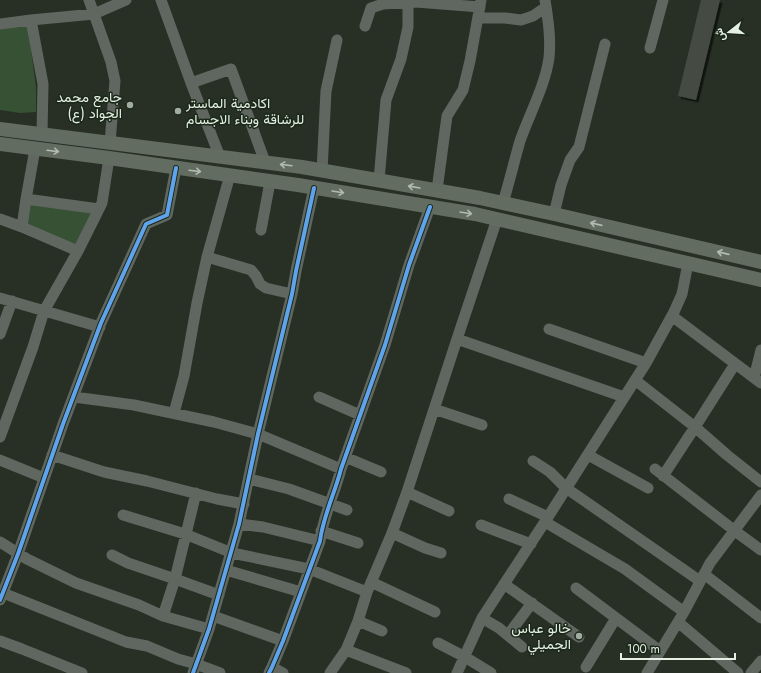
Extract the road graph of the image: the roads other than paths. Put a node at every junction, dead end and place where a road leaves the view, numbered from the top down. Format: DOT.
graph roads {
  1 [pos="89,0"];
  2 [pos="126,0"];
  3 [pos="161,0"];
  4 [pos="663,0"];
  5 [pos="408,3"];
  6 [pos="481,3"];
  7 [pos="546,3"];
  8 [pos="94,14"];
  9 [pos="478,18"];
  10 [pos="31,20"];
  11 [pos="0,24"];
  12 [pos="365,26"];
  13 [pos="337,40"];
  14 [pos="605,44"];
  15 [pos="650,48"];
  16 [pos="191,83"];
  17 [pos="0,128"];
  18 [pos="42,134"];
  19 [pos="110,143"];
  20 [pos="0,144"];
  21 [pos="35,149"];
  22 [pos="220,157"];
  23 [pos="109,158"];
  24 [pos="264,162"];
  25 [pos="176,168"];
  26 [pos="322,171"];
  27 [pos="223,175"];
  28 [pos="379,180"];
  29 [pos="270,182"];
  30 [pos="314,188"];
  31 [pos="437,190"];
  32 [pos="26,199"];
  33 [pos="503,203"];
  34 [pos="430,207"];
  35 [pos="99,209"];
  36 [pos="554,214"];
  37 [pos="497,219"];
  38 [pos="0,220"];
  39 [pos="22,228"];
  40 [pos="261,230"];
  41 [pos="78,251"];
  42 [pos="207,257"];
  43 [pos="761,262"];
  44 [pos="688,263"];
  45 [pos="761,280"];
  46 [pos="292,294"];
  47 [pos="0,298"];
  48 [pos="12,301"];
  49 [pos="44,311"];
  50 [pos="672,316"];
  51 [pos="100,327"];
  52 [pos="549,329"];
  53 [pos="0,334"];
  54 [pos="456,339"];
  55 [pos="761,350"];
  56 [pos="646,363"];
  57 [pos="735,364"];
  58 [pos="635,380"];
  59 [pos="758,380"];
  60 [pos="74,397"];
  61 [pos="319,397"];
  62 [pos="624,397"];
  63 [pos="434,409"];
  64 [pos="174,413"];
  65 [pos="360,415"];
  66 [pos="482,425"];
  67 [pos="695,427"];
  68 [pos="258,434"];
  69 [pos="0,437"];
  70 [pos="52,455"];
  71 [pos="588,455"];
  72 [pos="345,457"];
  73 [pos="0,460"];
  74 [pos="533,461"];
  75 [pos="341,469"];
  76 [pos="381,472"];
  77 [pos="44,478"];
  78 [pos="249,479"];
  79 [pos="761,482"];
  80 [pos="566,488"];
  81 [pos="648,488"];
  82 [pos="407,492"];
  83 [pos="196,493"];
  84 [pos="761,495"];
  85 [pos="510,499"];
  86 [pos="244,504"];
  87 [pos="330,504"];
  88 [pos="347,510"];
  89 [pos="449,511"];
  90 [pos="123,515"];
  91 [pos="547,520"];
  92 [pos="240,524"];
  93 [pos="481,525"];
  94 [pos="735,531"];
  95 [pos="185,534"];
  96 [pos="392,534"];
  97 [pos="320,536"];
  98 [pos="0,542"];
  99 [pos="358,543"];
  100 [pos="531,544"];
  101 [pos="761,550"];
  102 [pos="232,553"];
  103 [pos="441,553"];
  104 [pos="18,554"];
  105 [pos="112,555"];
  106 [pos="309,569"];
  107 [pos="226,570"];
  108 [pos="702,578"];
  109 [pos="175,579"];
  110 [pos="504,584"];
  111 [pos="369,587"];
  112 [pos="576,588"];
  113 [pos="300,592"];
  114 [pos="219,595"];
  115 [pos="1,596"];
  116 [pos="532,603"];
  117 [pos="435,612"];
  118 [pos="163,616"];
  119 [pos="213,616"];
  120 [pos="681,617"];
  121 [pos="482,618"];
  122 [pos="616,618"];
  123 [pos="761,618"];
  124 [pos="358,621"];
  125 [pos="209,629"];
  126 [pos="382,631"];
  127 [pos="508,635"];
  128 [pos="579,637"];
  129 [pos="283,640"];
  130 [pos="0,641"];
  131 [pos="438,643"];
  132 [pos="522,647"];
  133 [pos="346,650"];
  134 [pos="660,651"];
  135 [pos="465,657"];
  136 [pos="761,661"];
  137 [pos="587,668"];
  138 [pos="195,669"];
  139 [pos="270,670"];
  140 [pos="652,671"];
  141 [pos="82,673"];
  142 [pos="220,673"];
  143 [pos="283,673"];
  144 [pos="330,673"];
  145 [pos="406,673"];
  146 [pos="457,673"];
  147 [pos="490,673"];
  148 [pos="738,673"];
  149 [pos="751,673"];
  1 -- 8 [label="street"];
  2 -- 8 [label="street"];
  3 -- 16 [label="street"];
  4 -- 15 [label="street"];
  5 -- 6 [label="street"];
  5 -- 12 [label="street"];
  5 -- 28 [label="street"];
  6 -- 9 [label="street"];
  7 -- 9 [label="street"];
  7 -- 33 [label="street"];
  8 -- 10 [label="street"];
  8 -- 19 [label="street"];
  9 -- 31 [label="street"];
  10 -- 11 [label="street"];
  10 -- 18 [label="street"];
  13 -- 26 [label="street"];
  14 -- 36 [label="street"];
  16 -- 22 [label="street"];
  16 -- 24 [label="street"];
  17 -- 18 [label="main road"];
  18 -- 19 [label="main road"];
  19 -- 22 [label="main road"];
  19 -- 23 [label="main road"];
  20 -- 21 [label="main road"];
  21 -- 23 [label="main road, one-way"];
  21 -- 32 [label="street"];
  22 -- 24 [label="main road"];
  22 -- 27 [label="main road"];
  23 -- 25 [label="main road"];
  23 -- 35 [label="street"];
  26 -- 24 [label="main road, one-way"];
  25 -- 27 [label="main road, one-way"];
  25 -- 51 [label="street"];
  26 -- 28 [label="main road"];
  27 -- 29 [label="main road"];
  27 -- 42 [label="street"];
  31 -- 28 [label="main road, one-way"];
  29 -- 30 [label="main road"];
  29 -- 40 [label="street"];
  30 -- 34 [label="main road, one-way"];
  30 -- 46 [label="street"];
  31 -- 33 [label="main road"];
  32 -- 35 [label="street"];
  32 -- 39 [label="street"];
  33 -- 36 [label="main road"];
  34 -- 37 [label="main road, one-way"];
  34 -- 65 [label="street"];
  35 -- 41 [label="street"];
  43 -- 36 [label="main road, one-way"];
  37 -- 44 [label="main road"];
  37 -- 54 [label="street"];
  38 -- 39 [label="street"];
  39 -- 41 [label="street"];
  41 -- 49 [label="street"];
  42 -- 46 [label="street"];
  42 -- 64 [label="street"];
  44 -- 45 [label="main road"];
  44 -- 50 [label="street"];
  46 -- 68 [label="street"];
  47 -- 48 [label="street"];
  48 -- 49 [label="street"];
  48 -- 53 [label="street"];
  49 -- 51 [label="street"];
  49 -- 69 [label="street"];
  50 -- 56 [label="street"];
  50 -- 57 [label="street"];
  51 -- 60 [label="street"];
  52 -- 56 [label="street"];
  54 -- 62 [label="street"];
  54 -- 63 [label="street"];
  55 -- 59 [label="street"];
  56 -- 58 [label="street"];
  57 -- 59 [label="street"];
  57 -- 67 [label="street"];
  58 -- 62 [label="street"];
  58 -- 67 [label="street"];
  60 -- 64 [label="street"];
  60 -- 70 [label="street"];
  61 -- 65 [label="street"];
  62 -- 71 [label="street"];
  63 -- 66 [label="street"];
  63 -- 82 [label="street"];
  64 -- 68 [label="street"];
  65 -- 72 [label="street"];
  67 -- 79 [label="street"];
  67 -- 94 [label="street"];
  68 -- 75 [label="street"];
  68 -- 78 [label="street"];
  70 -- 77 [label="street"];
  70 -- 83 [label="street"];
  71 -- 80 [label="street"];
  71 -- 81 [label="street"];
  72 -- 75 [label="street"];
  72 -- 76 [label="street"];
  73 -- 77 [label="street"];
  74 -- 80 [label="street"];
  75 -- 87 [label="street"];
  77 -- 104 [label="street"];
  78 -- 86 [label="street"];
  78 -- 87 [label="street"];
  80 -- 91 [label="street"];
  80 -- 108 [label="street"];
  82 -- 89 [label="street"];
  82 -- 96 [label="street"];
  83 -- 86 [label="street"];
  83 -- 95 [label="street"];
  84 -- 94 [label="street"];
  85 -- 91 [label="street"];
  86 -- 92 [label="street"];
  87 -- 88 [label="street"];
  87 -- 97 [label="street"];
  90 -- 95 [label="street"];
  91 -- 100 [label="street"];
  91 -- 120 [label="street"];
  92 -- 97 [label="street"];
  92 -- 102 [label="street"];
  93 -- 100 [label="street"];
  94 -- 101 [label="street"];
  94 -- 108 [label="street"];
  95 -- 102 [label="street"];
  95 -- 109 [label="street"];
  96 -- 103 [label="street"];
  96 -- 111 [label="street"];
  97 -- 99 [label="street"];
  97 -- 106 [label="street"];
  98 -- 104 [label="street"];
  100 -- 110 [label="street"];
  102 -- 106 [label="street"];
  102 -- 107 [label="street"];
  104 -- 115 [label="street"];
  104 -- 118 [label="street"];
  105 -- 109 [label="street"];
  106 -- 111 [label="street"];
  106 -- 113 [label="street"];
  107 -- 113 [label="street"];
  107 -- 114 [label="street"];
  108 -- 120 [label="street"];
  108 -- 123 [label="street"];
  109 -- 114 [label="street"];
  109 -- 118 [label="street"];
  110 -- 116 [label="street"];
  110 -- 121 [label="street"];
  111 -- 117 [label="street"];
  111 -- 124 [label="street"];
  112 -- 122 [label="street"];
  113 -- 129 [label="street"];
  114 -- 119 [label="street"];
  115 -- 138 [label="street"];
  116 -- 127 [label="street"];
  116 -- 128 [label="street"];
  118 -- 125 [label="street"];
  119 -- 125 [label="street"];
  119 -- 129 [label="street"];
  120 -- 134 [label="street"];
  120 -- 148 [label="street"];
  121 -- 127 [label="street"];
  121 -- 135 [label="street"];
  122 -- 134 [label="street"];
  122 -- 137 [label="street"];
  124 -- 126 [label="street"];
  124 -- 133 [label="street"];
  125 -- 138 [label="street"];
  127 -- 132 [label="street"];
  129 -- 139 [label="street"];
  130 -- 141 [label="street"];
  131 -- 135 [label="street"];
  133 -- 144 [label="street"];
  133 -- 145 [label="street"];
  134 -- 140 [label="street"];
  135 -- 146 [label="street"];
  135 -- 147 [label="street"];
  136 -- 149 [label="street"];
  138 -- 142 [label="street"];
  139 -- 143 [label="street"];
}
